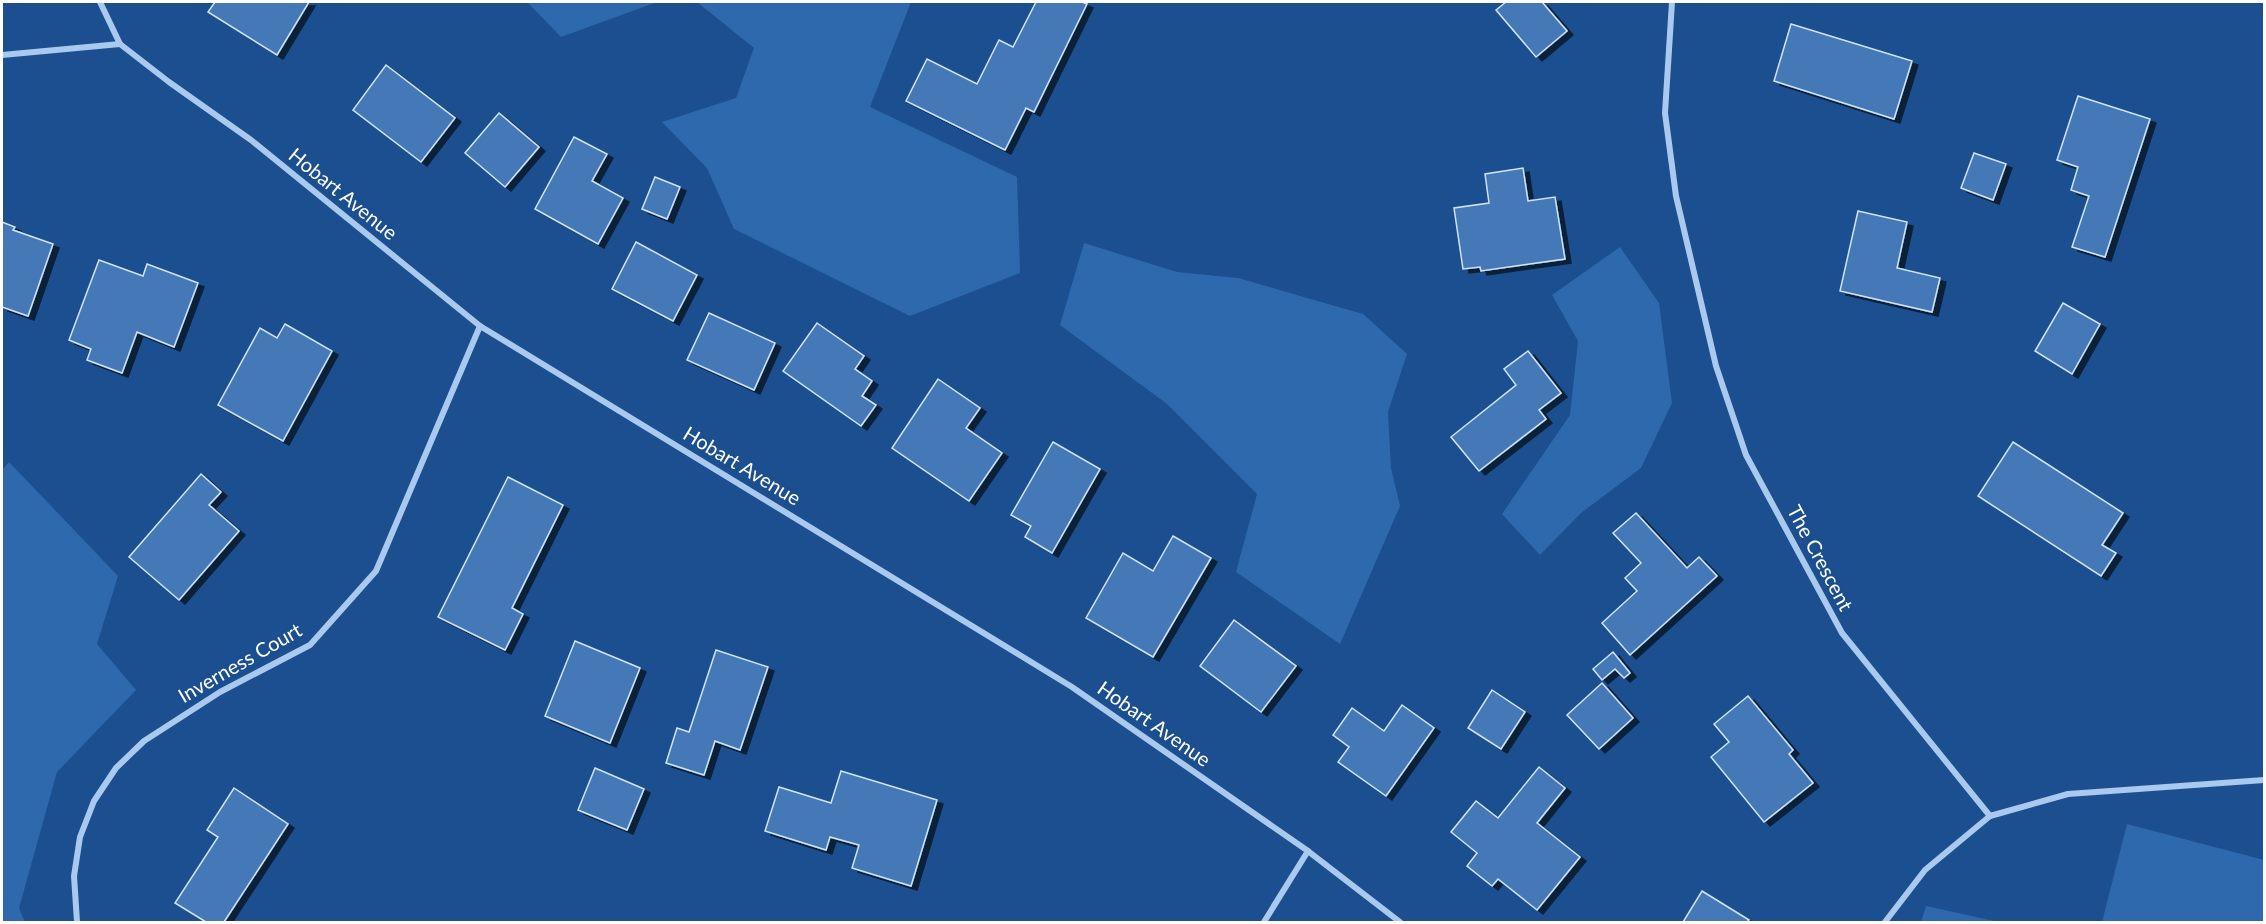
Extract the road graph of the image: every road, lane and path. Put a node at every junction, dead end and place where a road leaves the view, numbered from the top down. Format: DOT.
graph roads {
  1 [pos="100,2"];
  2 [pos="1672,2"];
  3 [pos="120,44"];
  4 [pos="2,55"];
  5 [pos="480,326"];
  6 [pos="2265,780"];
  7 [pos="1990,816"];
  8 [pos="1308,851"];
  9 [pos="77,922"];
  10 [pos="1264,922"];
  11 [pos="1400,922"];
  12 [pos="1885,922"];
  1 -- 3 [label="street, Hobart Avenue"];
  2 -- 7 [label="street, The Crescent"];
  3 -- 4 [label="street"];
  3 -- 5 [label="street, Hobart Avenue"];
  5 -- 8 [label="street, Hobart Avenue"];
  5 -- 9 [label="street, Inverness Court"];
  6 -- 7 [label="street"];
  7 -- 12 [label="street"];
  8 -- 10 [label="street"];
  8 -- 11 [label="street, Hobart Avenue"];
}
